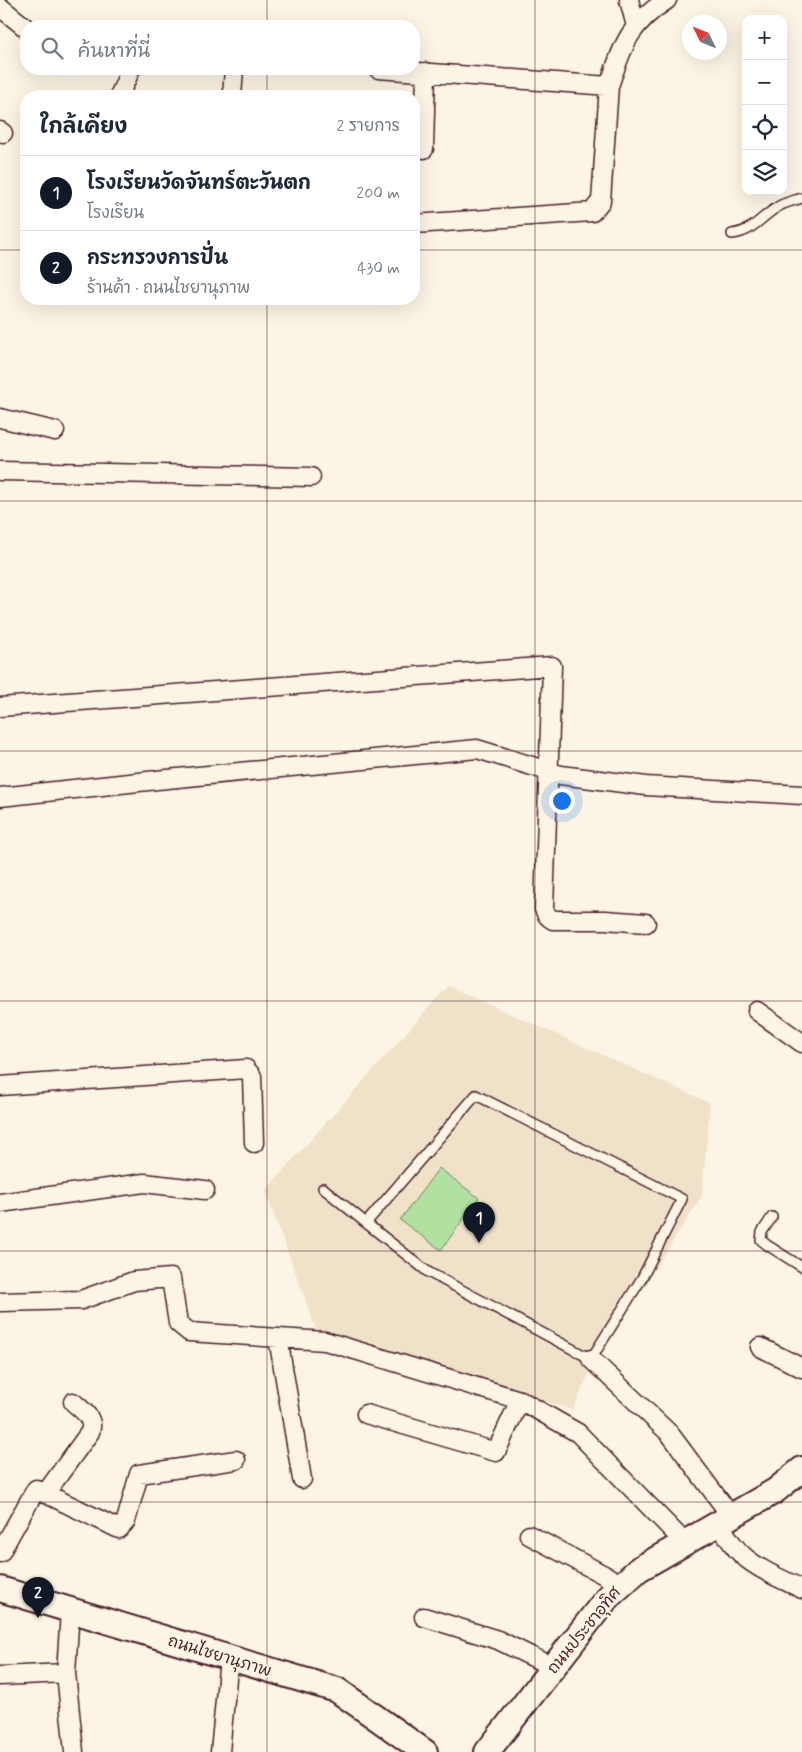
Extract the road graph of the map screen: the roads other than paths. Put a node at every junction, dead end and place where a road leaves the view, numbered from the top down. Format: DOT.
graph roads {
  1 [pos="629,0"];
  2 [pos="667,0"];
  3 [pos="0,7"];
  4 [pos="20,23"];
  5 [pos="636,26"];
  6 [pos="420,72"];
  7 [pos="426,72"];
  8 [pos="128,75"];
  9 [pos="234,75"];
  10 [pos="609,86"];
  11 [pos="122,90"];
  12 [pos="232,90"];
  13 [pos="424,149"];
  14 [pos="802,198"];
  15 [pos="420,224"];
  16 [pos="732,234"];
  17 [pos="0,418"];
  18 [pos="55,431"];
  19 [pos="0,471"];
  20 [pos="311,477"];
  21 [pos="0,707"];
  22 [pos="549,772"];
  23 [pos="802,795"];
  24 [pos="0,797"];
  25 [pos="646,923"];
  26 [pos="756,1011"];
  27 [pos="802,1043"];
  28 [pos="0,1086"];
  29 [pos="254,1143"];
  30 [pos="323,1188"];
  31 [pos="205,1190"];
  32 [pos="0,1203"];
  33 [pos="772,1217"];
  34 [pos="366,1223"];
  35 [pos="802,1267"];
  36 [pos="0,1302"];
  37 [pos="278,1338"];
  38 [pos="760,1347"];
  39 [pos="591,1359"];
  40 [pos="802,1368"];
  41 [pos="520,1400"];
  42 [pos="72,1402"];
  43 [pos="366,1414"];
  44 [pos="236,1460"];
  45 [pos="802,1468"];
  46 [pos="302,1479"];
  47 [pos="45,1494"];
  48 [pos="725,1520"];
  49 [pos="529,1535"];
  50 [pos="685,1543"];
  51 [pos="0,1553"];
  52 [pos="621,1584"];
  53 [pos="0,1589"];
  54 [pos="802,1589"];
  55 [pos="70,1611"];
  56 [pos="424,1618"];
  57 [pos="229,1658"];
  58 [pos="553,1667"];
  59 [pos="66,1674"];
  60 [pos="0,1676"];
  61 [pos="74,1752"];
  62 [pos="220,1752"];
  63 [pos="425,1752"];
  64 [pos="487,1752"];
  1 -- 5 [label="street"];
  2 -- 5 [label="street"];
  3 -- 4 [label="street"];
  5 -- 10 [label="street"];
  6 -- 7 [label="street"];
  7 -- 10 [label="street"];
  7 -- 13 [label="street"];
  8 -- 11 [label="street"];
  9 -- 12 [label="street"];
  10 -- 15 [label="street"];
  14 -- 16 [label="lane"];
  17 -- 18 [label="street"];
  19 -- 20 [label="street"];
  21 -- 22 [label="street"];
  22 -- 23 [label="street"];
  22 -- 24 [label="street"];
  22 -- 25 [label="street"];
  26 -- 27 [label="street"];
  28 -- 29 [label="street"];
  30 -- 34 [label="lane"];
  31 -- 32 [label="street"];
  33 -- 35 [label="lane"];
  34 -- 39 [label="lane"];
  34 -- 39 [label="lane"];
  36 -- 37 [label="street"];
  37 -- 41 [label="street"];
  37 -- 46 [label="street"];
  38 -- 40 [label="street"];
  39 -- 48 [label="street"];
  41 -- 43 [label="street"];
  41 -- 50 [label="street"];
  42 -- 47 [label="street"];
  44 -- 47 [label="street"];
  45 -- 48 [label="street, ถนนประชาอุทิศ"];
  47 -- 51 [label="street"];
  48 -- 50 [label="street, ถนนประชาอุทิศ"];
  48 -- 54 [label="street"];
  49 -- 52 [label="street"];
  50 -- 52 [label="street, ถนนประชาอุทิศ"];
  52 -- 58 [label="street, ถนนประชาอุทิศ"];
  53 -- 55 [label="street, ถนนไชยานุภาพ"];
  55 -- 57 [label="street, ถนนไชยานุภาพ"];
  55 -- 59 [label="street"];
  56 -- 58 [label="street"];
  57 -- 62 [label="street"];
  57 -- 63 [label="street, ถนนไชยานุภาพ"];
  58 -- 64 [label="street, ถนนประชาอุทิศ"];
  59 -- 60 [label="street"];
  59 -- 61 [label="street"];
}
